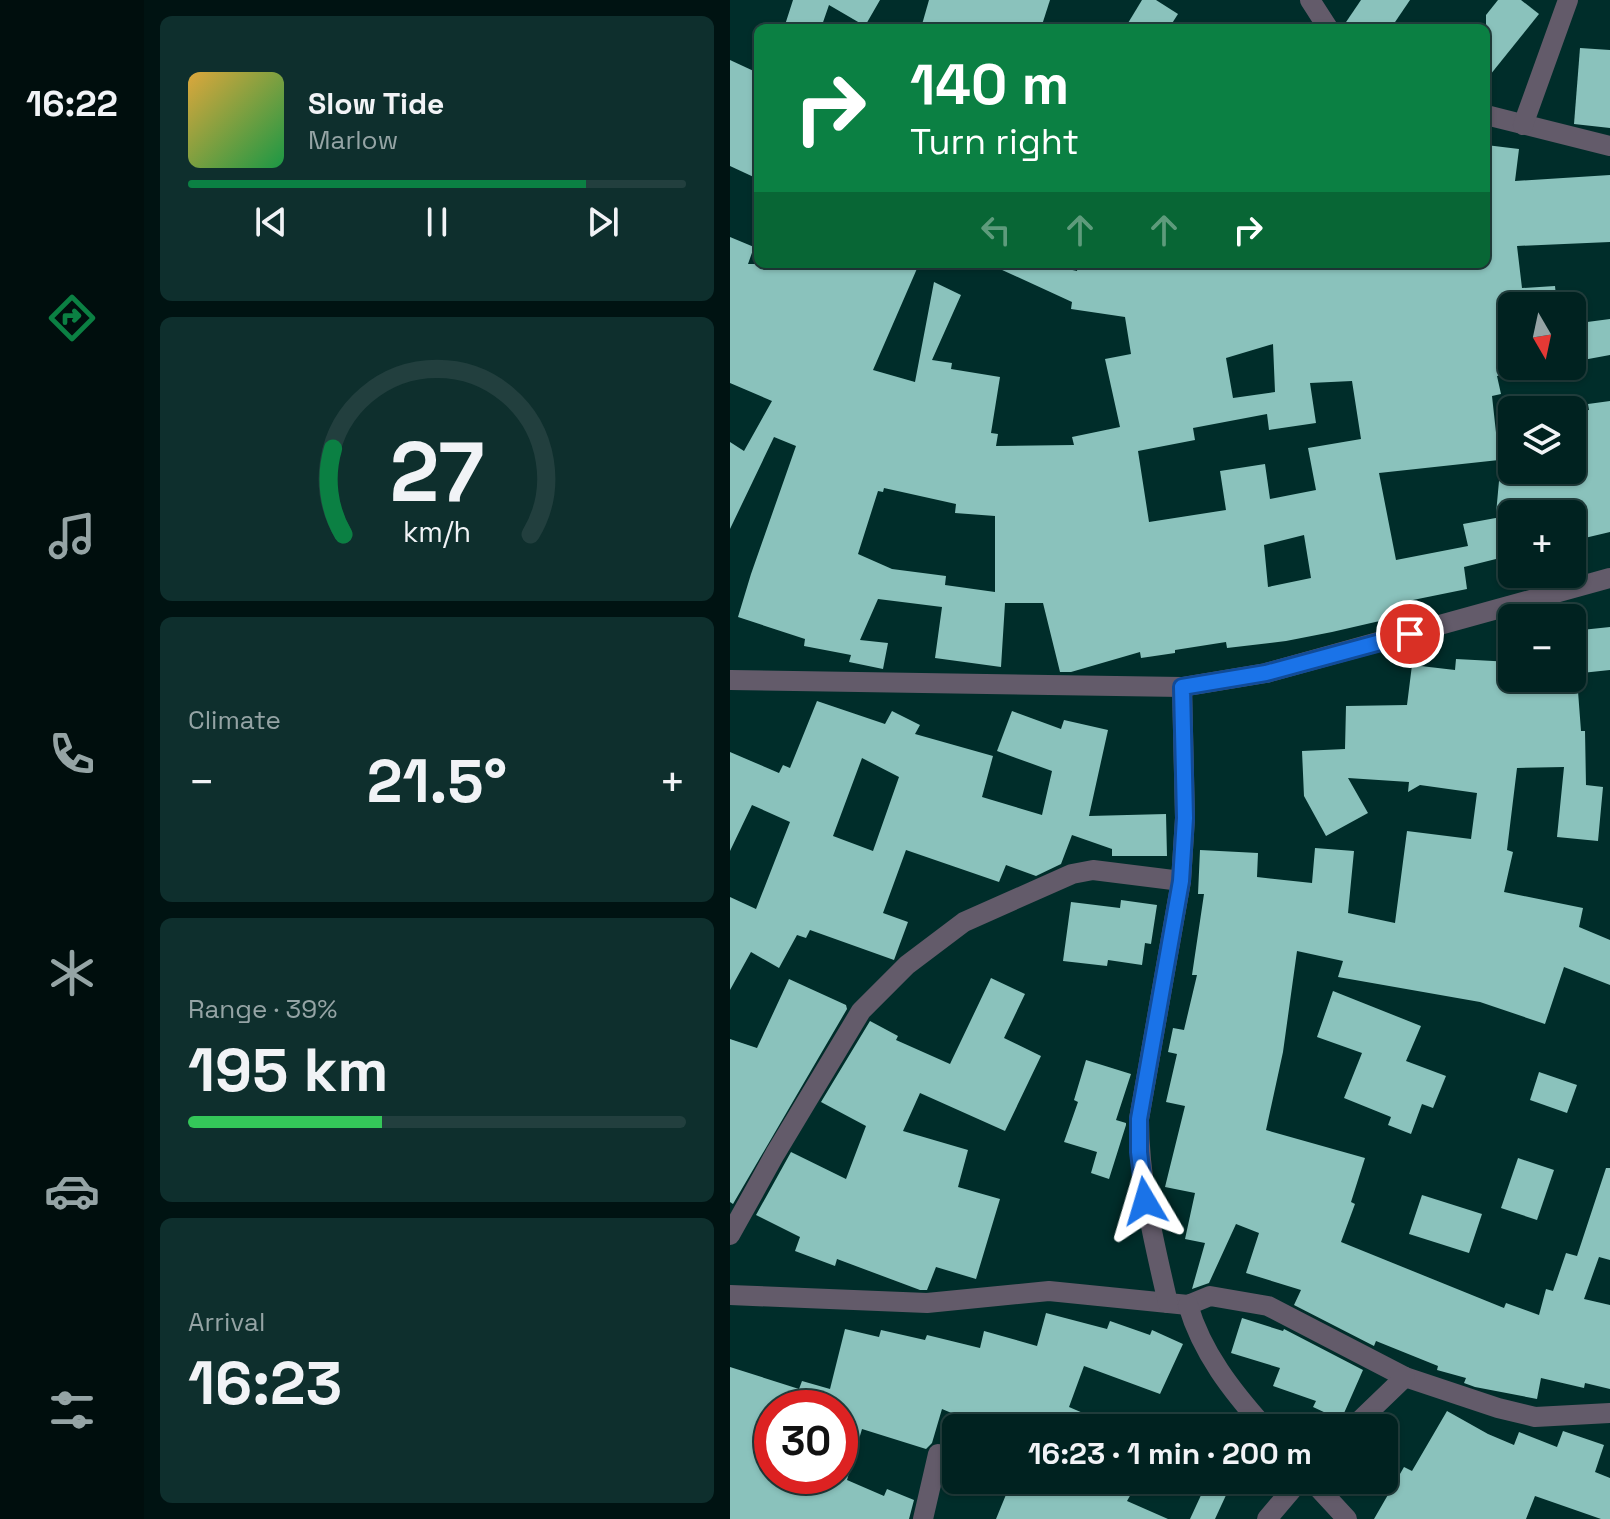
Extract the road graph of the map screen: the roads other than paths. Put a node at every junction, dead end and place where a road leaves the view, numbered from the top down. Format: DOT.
graph roads {
  1 [pos="1310,0"];
  2 [pos="1568,0"];
  3 [pos="1325,24"];
  4 [pos="1490,116"];
  5 [pos="1523,125"];
  6 [pos="1610,146"];
  7 [pos="1610,578"];
  8 [pos="730,680"];
  9 [pos="1182,687"];
  10 [pos="1181,881"];
  11 [pos="730,1235"];
  12 [pos="730,1295"];
  13 [pos="1178,1304"];
  14 [pos="1405,1377"];
  15 [pos="1610,1413"];
  16 [pos="1253,1414"];
  17 [pos="1367,1414"];
  18 [pos="938,1454"];
  19 [pos="1288,1494"];
  20 [pos="1324,1494"];
  21 [pos="923,1519"];
  22 [pos="1267,1519"];
  23 [pos="1347,1519"];
  1 -- 3 [label="street"];
  2 -- 5 [label="street"];
  4 -- 5 [label="street"];
  5 -- 6 [label="street"];
  7 -- 9 [label="street"];
  8 -- 9 [label="street"];
  9 -- 10 [label="street"];
  10 -- 11 [label="street"];
  10 -- 13 [label="street"];
  12 -- 13 [label="street"];
  13 -- 14 [label="street"];
  13 -- 16 [label="street"];
  14 -- 15 [label="street"];
  14 -- 17 [label="street"];
  18 -- 21 [label="street"];
  19 -- 22 [label="street"];
  20 -- 23 [label="street"];
}
